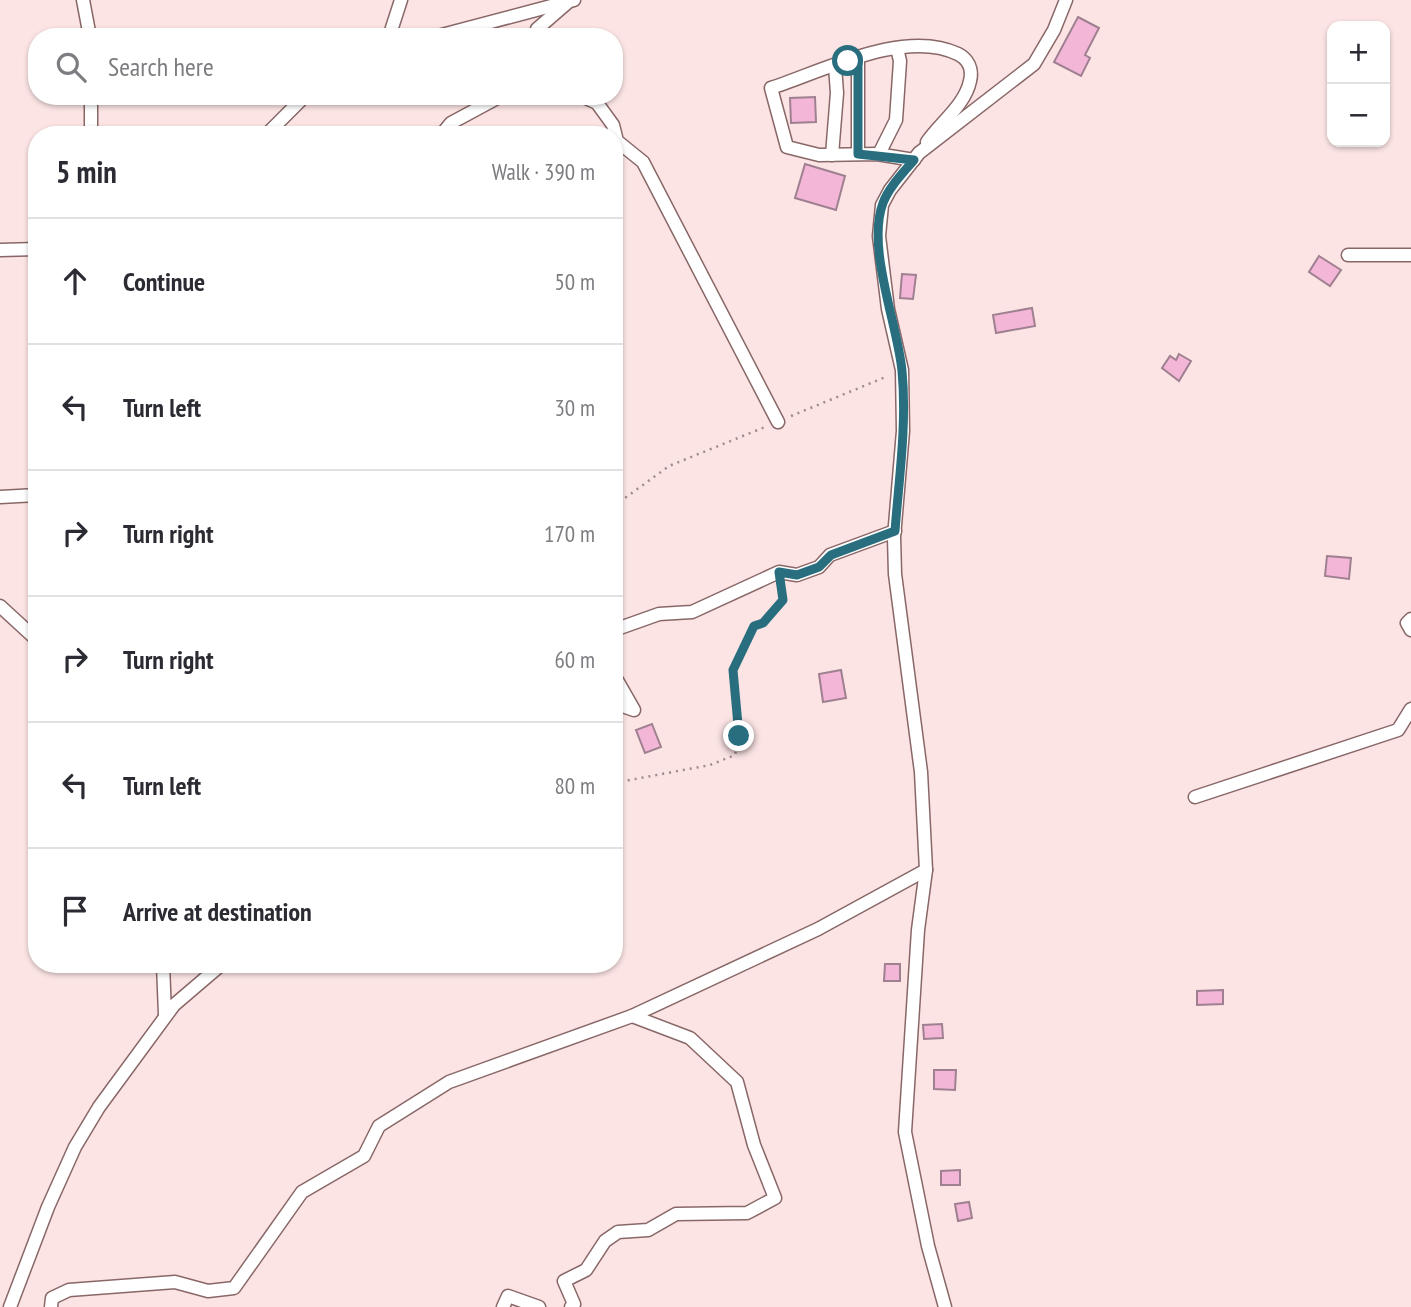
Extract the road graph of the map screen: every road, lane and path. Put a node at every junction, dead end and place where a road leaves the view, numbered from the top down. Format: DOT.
graph roads {
  1 [pos="83,0"];
  2 [pos="401,0"];
  3 [pos="572,0"];
  4 [pos="1066,0"];
  5 [pos="88,28"];
  6 [pos="393,28"];
  7 [pos="468,28"];
  8 [pos="538,28"];
  9 [pos="897,48"];
  10 [pos="858,58"];
  11 [pos="835,66"];
  12 [pos="91,105"];
  13 [pos="296,105"];
  14 [pos="484,105"];
  15 [pos="598,105"];
  16 [pos="92,126"];
  17 [pos="276,126"];
  18 [pos="448,126"];
  19 [pos="613,126"];
  20 [pos="623,146"];
  21 [pos="858,154"];
  22 [pos="879,154"];
  23 [pos="832,155"];
  24 [pos="917,157"];
  25 [pos="28,249"];
  26 [pos="0,250"];
  27 [pos="1348,255"];
  28 [pos="1411,255"];
  29 [pos="902,370"];
  30 [pos="778,422"];
  31 [pos="28,495"];
  32 [pos="0,497"];
  33 [pos="623,499"];
  34 [pos="895,531"];
  35 [pos="779,572"];
  36 [pos="0,606"];
  37 [pos="1411,619"];
  38 [pos="623,627"];
  39 [pos="1411,630"];
  40 [pos="28,632"];
  41 [pos="623,691"];
  42 [pos="623,706"];
  43 [pos="1411,709"];
  44 [pos="623,781"];
  45 [pos="1195,797"];
  46 [pos="926,870"];
  47 [pos="163,973"];
  48 [pos="212,973"];
  49 [pos="165,1015"];
  50 [pos="632,1016"];
  51 [pos="10,1307"];
  52 [pos="51,1307"];
  53 [pos="503,1307"];
  54 [pos="539,1307"];
  55 [pos="571,1307"];
  56 [pos="944,1307"];
  1 -- 5 [label="street"];
  2 -- 6 [label="street"];
  3 -- 7 [label="street"];
  3 -- 8 [label="street"];
  4 -- 24 [label="street"];
  9 -- 10 [label="street"];
  9 -- 22 [label="street"];
  9 -- 24 [label="street"];
  10 -- 11 [label="street"];
  10 -- 21 [label="street"];
  11 -- 23 [label="street"];
  11 -- 23 [label="street"];
  12 -- 16 [label="street"];
  13 -- 17 [label="street"];
  14 -- 18 [label="street"];
  15 -- 19 [label="street"];
  20 -- 30 [label="street"];
  21 -- 22 [label="street"];
  21 -- 23 [label="street"];
  22 -- 24 [label="street"];
  24 -- 29 [label="street"];
  25 -- 26 [label="street"];
  27 -- 28 [label="street"];
  29 -- 30 [label="path"];
  29 -- 34 [label="street"];
  30 -- 33 [label="path"];
  31 -- 32 [label="street"];
  34 -- 35 [label="street"];
  34 -- 46 [label="street"];
  35 -- 38 [label="street"];
  35 -- 44 [label="path"];
  36 -- 40 [label="street"];
  37 -- 39 [label="street"];
  41 -- 42 [label="street"];
  43 -- 45 [label="street"];
  46 -- 50 [label="street"];
  46 -- 56 [label="street"];
  47 -- 49 [label="street"];
  48 -- 49 [label="street"];
  49 -- 51 [label="street"];
  50 -- 52 [label="street"];
  50 -- 55 [label="street"];
  53 -- 54 [label="street"];
}
